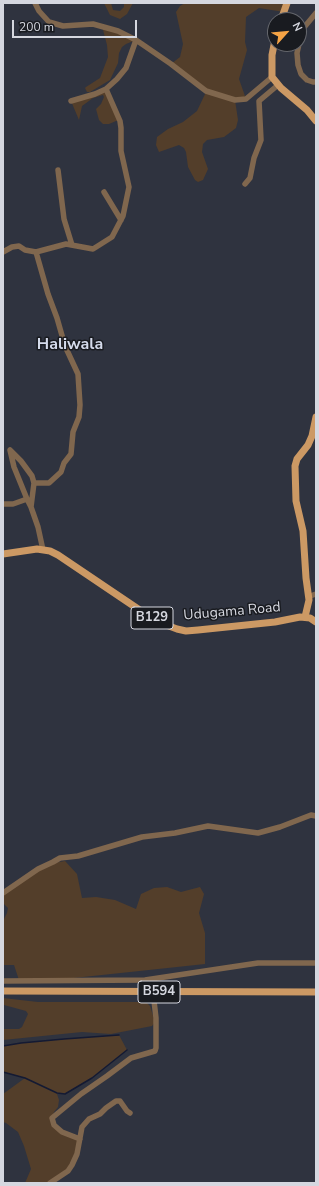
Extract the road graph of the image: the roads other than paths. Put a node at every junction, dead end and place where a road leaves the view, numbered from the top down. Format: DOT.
graph roads {
  1 [pos="35,3"];
  2 [pos="316,13"];
  3 [pos="307,24"];
  4 [pos="136,40"];
  5 [pos="273,52"];
  6 [pos="297,52"];
  7 [pos="272,77"];
  8 [pos="316,82"];
  9 [pos="278,85"];
  10 [pos="106,89"];
  11 [pos="71,101"];
  12 [pos="316,121"];
  13 [pos="58,170"];
  14 [pos="245,184"];
  15 [pos="104,192"];
  16 [pos="121,220"];
  17 [pos="72,245"];
  18 [pos="3,252"];
  19 [pos="36,252"];
  20 [pos="316,417"];
  21 [pos="34,483"];
  22 [pos="27,499"];
  23 [pos="3,504"];
  24 [pos="32,507"];
  25 [pos="43,550"];
  26 [pos="3,554"];
  27 [pos="316,594"];
  28 [pos="309,600"];
  29 [pos="306,617"];
  30 [pos="316,622"];
  31 [pos="316,816"];
  32 [pos="3,893"];
  33 [pos="316,963"];
  34 [pos="3,981"];
  35 [pos="3,991"];
  36 [pos="153,992"];
  37 [pos="316,992"];
  38 [pos="130,1113"];
  39 [pos="80,1139"];
  40 [pos="50,1183"];
  1 -- 4 [label="street"];
  2 -- 3 [label="street"];
  4 -- 7 [label="street"];
  4 -- 10 [label="street"];
  5 -- 7 [label="main road"];
  6 -- 8 [label="street"];
  7 -- 9 [label="main road"];
  9 -- 12 [label="main road"];
  9 -- 14 [label="street"];
  10 -- 11 [label="street"];
  10 -- 16 [label="street"];
  13 -- 17 [label="street"];
  15 -- 16 [label="street"];
  16 -- 17 [label="street"];
  17 -- 19 [label="street"];
  18 -- 19 [label="street"];
  19 -- 21 [label="street"];
  20 -- 28 [label="main road"];
  21 -- 22 [label="street"];
  21 -- 24 [label="street"];
  22 -- 23 [label="street"];
  22 -- 24 [label="street"];
  24 -- 25 [label="street"];
  25 -- 26 [label="main road, Udugama Road / B129"];
  25 -- 29 [label="main road, Udugama Road / B129"];
  27 -- 28 [label="street"];
  28 -- 29 [label="main road"];
  29 -- 30 [label="main road"];
  31 -- 32 [label="street"];
  33 -- 34 [label="street"];
  35 -- 36 [label="main road, B594"];
  36 -- 37 [label="main road, B594"];
  36 -- 39 [label="street"];
  38 -- 39 [label="street"];
  39 -- 40 [label="street"];
}
